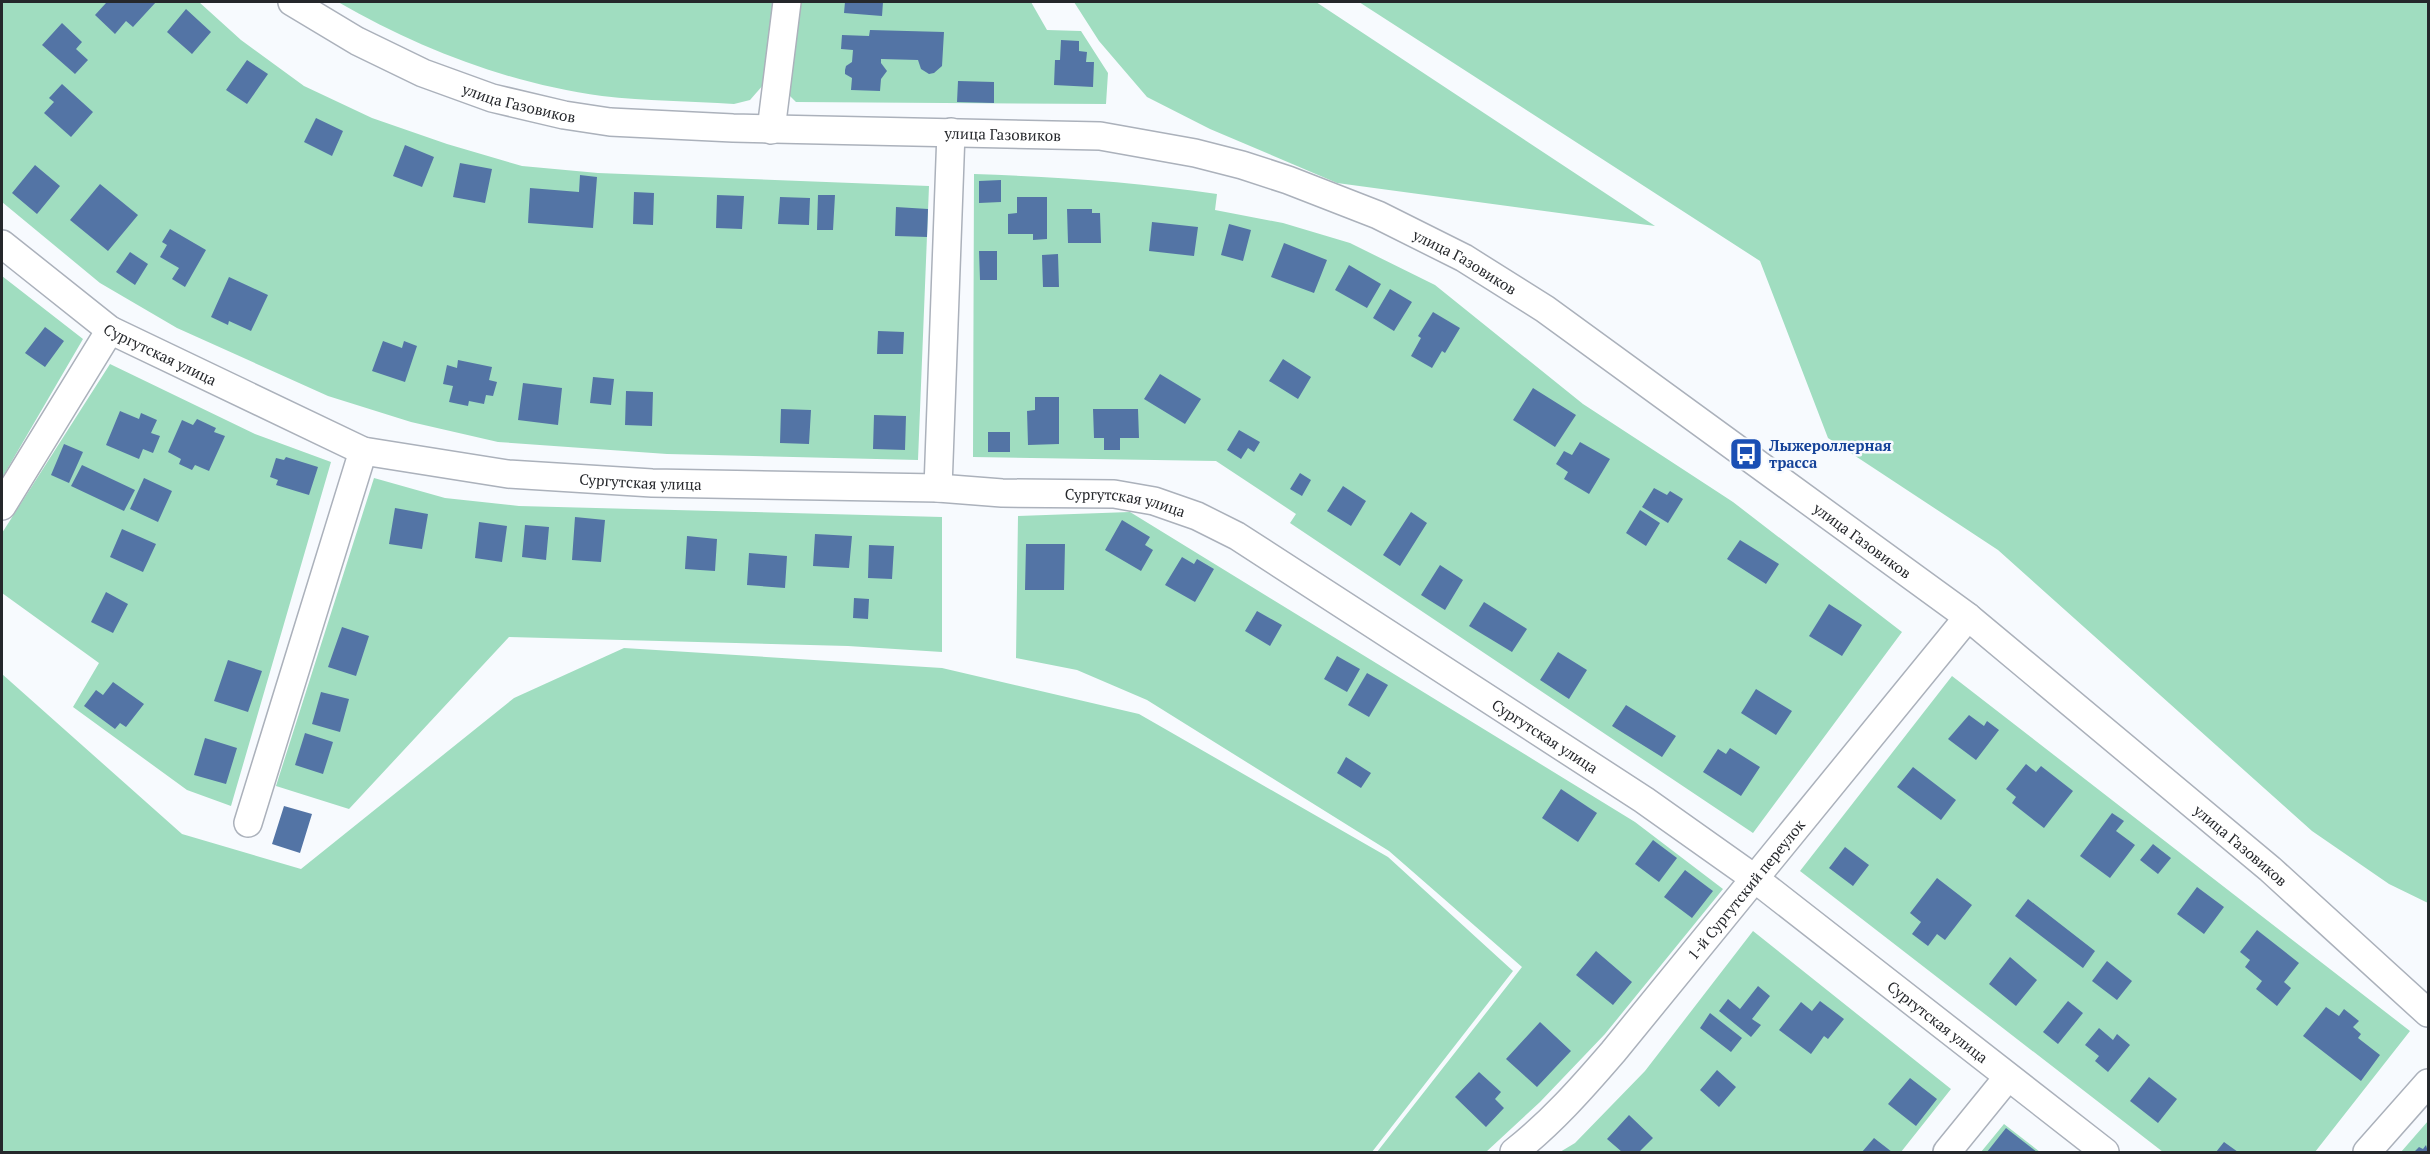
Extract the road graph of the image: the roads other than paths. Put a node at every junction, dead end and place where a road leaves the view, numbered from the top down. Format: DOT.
graph roads {
  1 [pos="292,2"];
  2 [pos="787,2"];
  3 [pos="771,130"];
  4 [pos="951,132"];
  5 [pos="2,244"];
  6 [pos="110,330"];
  7 [pos="363,451"];
  8 [pos="938,488"];
  9 [pos="2,506"];
  10 [pos="1968,617"];
  11 [pos="248,823"];
  12 [pos="1754,878"];
  13 [pos="2428,1013"];
  14 [pos="2008,1077"];
  15 [pos="2428,1083"];
  16 [pos="1514,1152"];
  17 [pos="1947,1152"];
  18 [pos="2105,1152"];
  19 [pos="2367,1152"];
  1 -- 3 [label="street, улица Газовиков"];
  2 -- 3 [label="street"];
  3 -- 4 [label="street, улица Газовиков"];
  4 -- 8 [label="street"];
  4 -- 10 [label="street, улица Газовиков"];
  5 -- 6 [label="street, Сургутская улица"];
  6 -- 7 [label="street, Сургутская улица"];
  6 -- 9 [label="street"];
  7 -- 8 [label="street, Сургутская улица"];
  7 -- 11 [label="street"];
  8 -- 12 [label="street, Сургутская улица"];
  10 -- 12 [label="street, 1-й Сургутский переулок"];
  10 -- 13 [label="street, улица Газовиков"];
  12 -- 14 [label="street, Сургутская улица"];
  12 -- 16 [label="street, 1-й Сургутский переулок"];
  14 -- 17 [label="street"];
  14 -- 18 [label="street, Сургутская улица"];
  15 -- 19 [label="street"];
}
